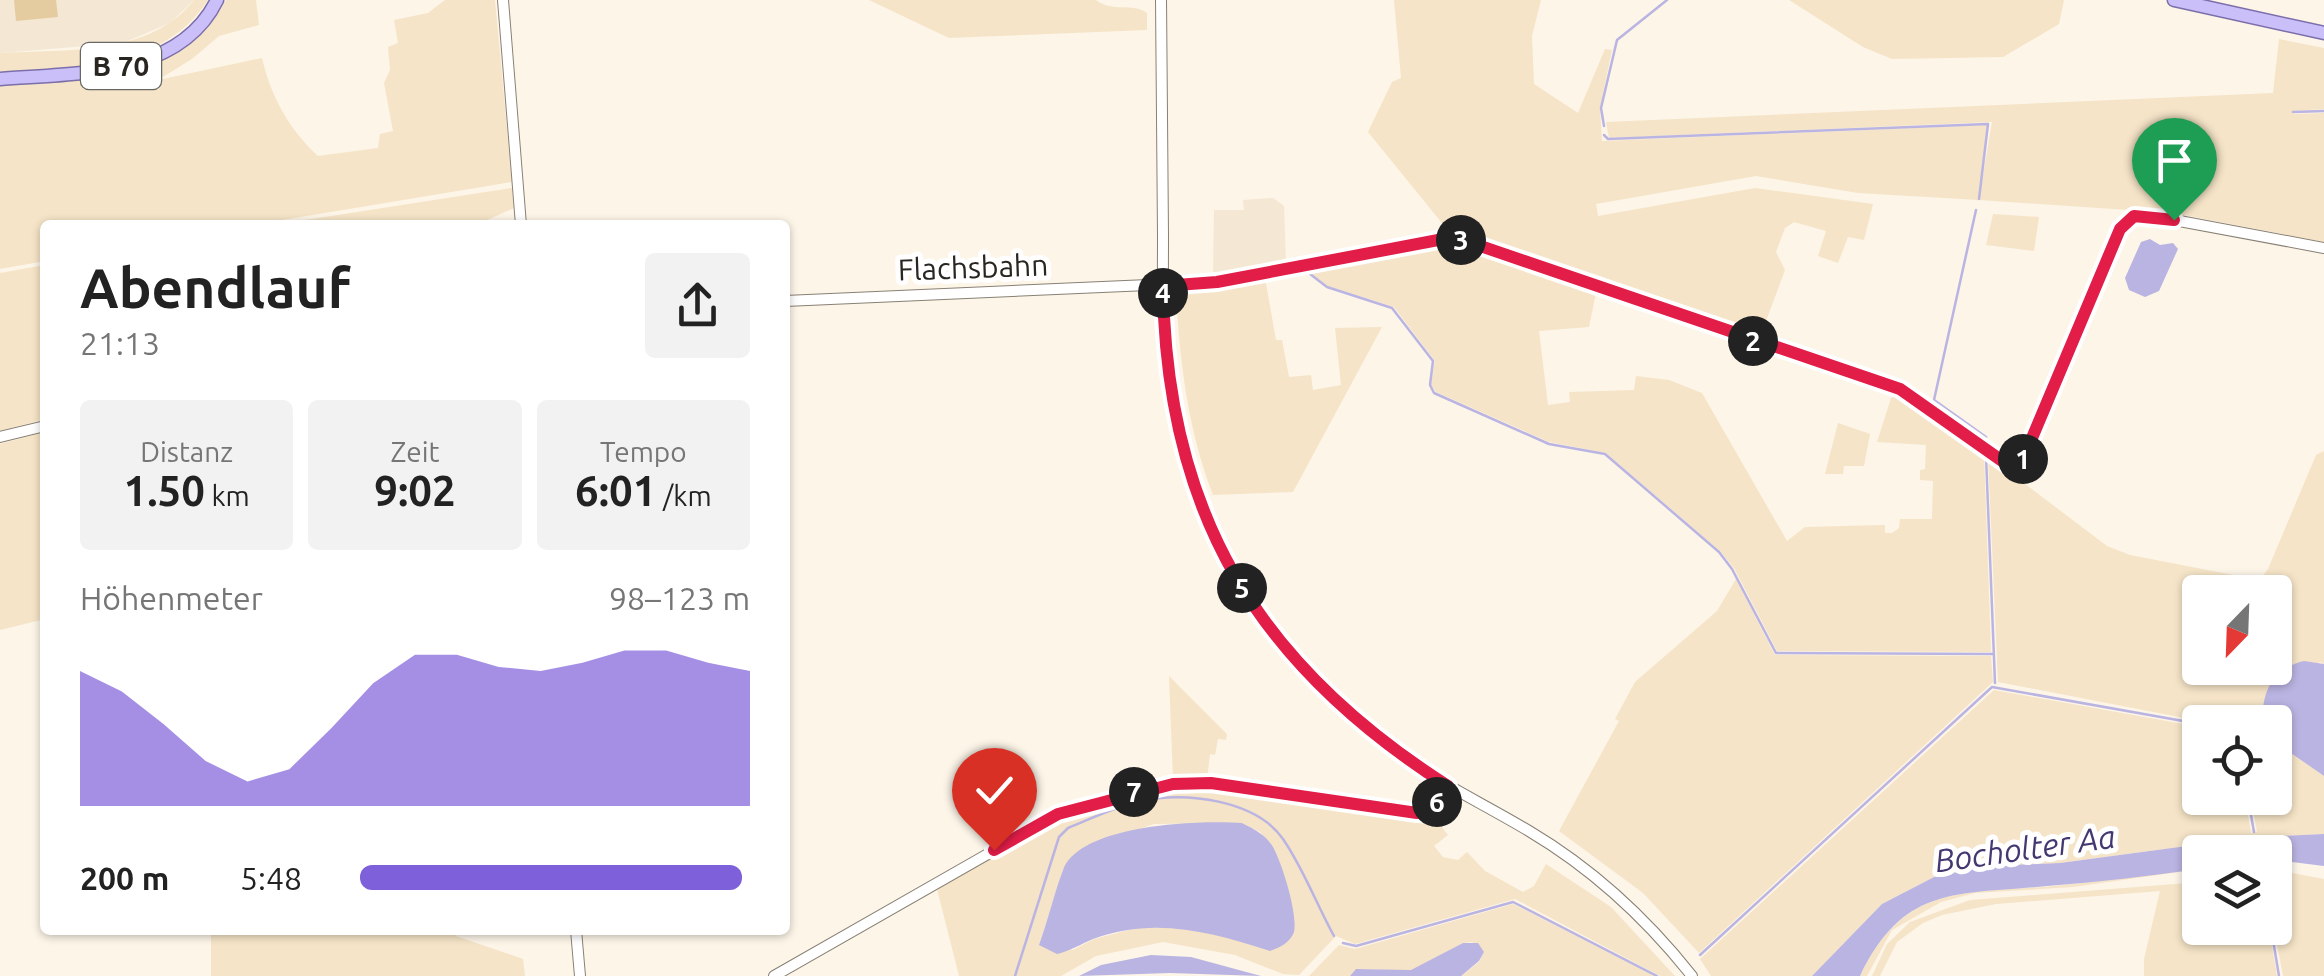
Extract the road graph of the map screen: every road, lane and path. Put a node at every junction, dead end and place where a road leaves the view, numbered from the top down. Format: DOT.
graph roads {
  1 [pos="218,0"];
  2 [pos="504,0"];
  3 [pos="1161,0"];
  4 [pos="2174,0"];
  5 [pos="2324,33"];
  6 [pos="0,79"];
  7 [pos="521,220"];
  8 [pos="2324,248"];
  9 [pos="1163,286"];
  10 [pos="790,301"];
  11 [pos="40,427"];
  12 [pos="0,437"];
  13 [pos="1448,786"];
  14 [pos="576,935"];
  15 [pos="580,976"];
  16 [pos="774,976"];
  17 [pos="1692,976"];
  1 -- 6 [label="main road, B 70"];
  2 -- 7 [label="street"];
  3 -- 9 [label="street"];
  4 -- 5 [label="main road"];
  8 -- 9 [label="street, Flachsbahn"];
  9 -- 10 [label="street, Flachsbahn"];
  9 -- 13 [label="street"];
  11 -- 12 [label="street"];
  13 -- 16 [label="street"];
  13 -- 17 [label="street"];
  14 -- 15 [label="street"];
}
